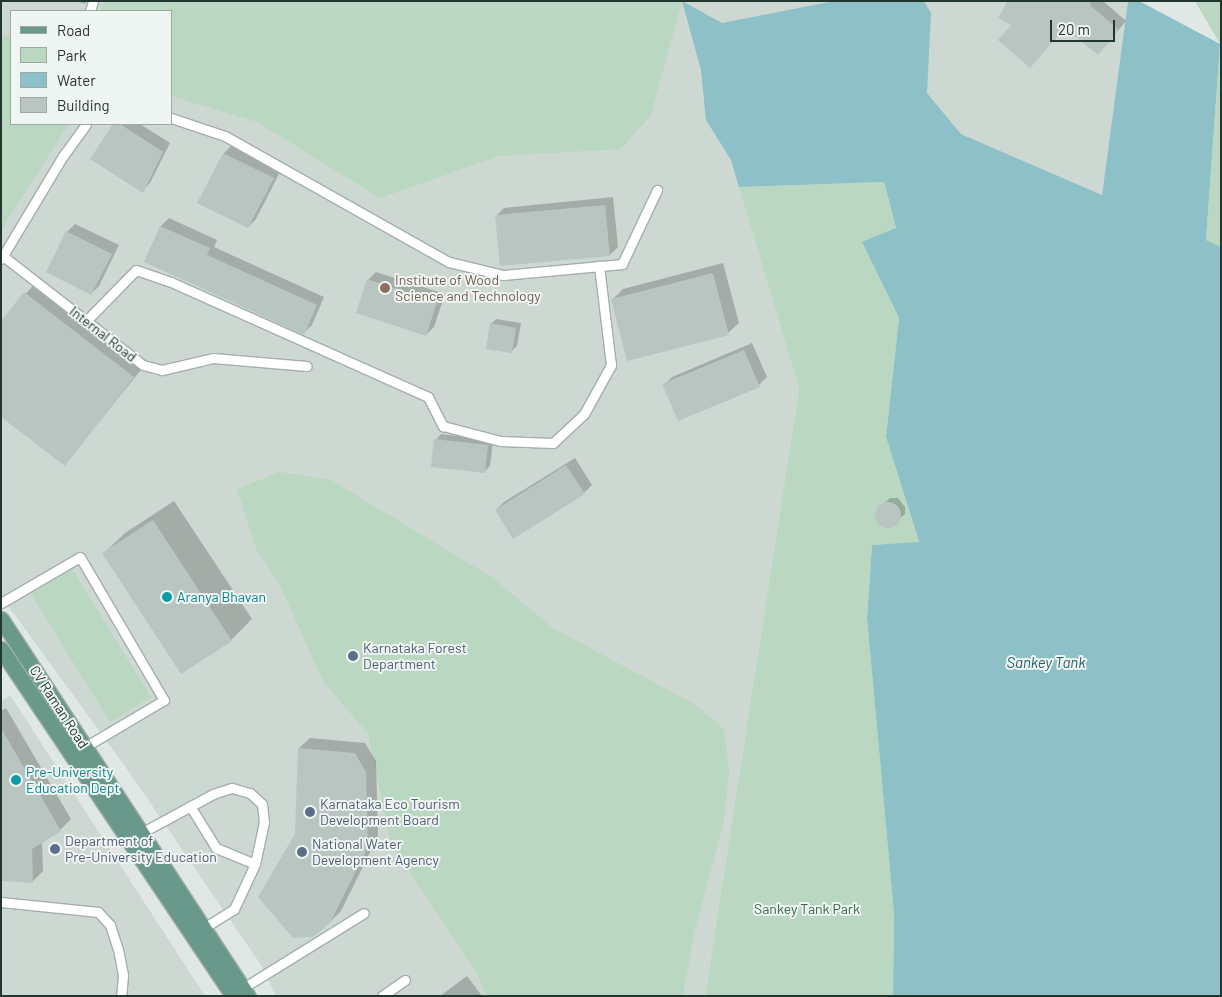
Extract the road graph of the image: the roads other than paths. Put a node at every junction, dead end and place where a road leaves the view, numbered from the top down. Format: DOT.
graph roads {
  1 [pos="172,118"];
  2 [pos="85,125"];
  3 [pos="657,190"];
  4 [pos="2,258"];
  5 [pos="599,266"];
  6 [pos="86,321"];
  7 [pos="307,366"];
  8 [pos="1,603"];
  9 [pos="1,619"];
  10 [pos="1,648"];
  11 [pos="84,746"];
  12 [pos="190,806"];
  13 [pos="141,833"];
  14 [pos="255,864"];
  15 [pos="1,902"];
  16 [pos="364,913"];
  17 [pos="203,928"];
  18 [pos="405,980"];
  19 [pos="241,993"];
  20 [pos="121,996"];
  21 [pos="382,996"];
  1 -- 5 [label="lane"];
  2 -- 4 [label="lane"];
  3 -- 5 [label="lane"];
  4 -- 6 [label="lane, Internal Road"];
  5 -- 6 [label="lane"];
  6 -- 7 [label="lane, Internal Road"];
  8 -- 11 [label="lane"];
  9 -- 11 [label="main road, CV Raman Road"];
  10 -- 19 [label="main road, CV Raman Road"];
  11 -- 13 [label="main road, CV Raman Road"];
  12 -- 13 [label="lane"];
  12 -- 14 [label="lane"];
  12 -- 14 [label="lane"];
  13 -- 17 [label="main road, CV Raman Road"];
  14 -- 17 [label="lane"];
  15 -- 20 [label="lane"];
  16 -- 19 [label="lane"];
  17 -- 19 [label="main road, CV Raman Road"];
  18 -- 21 [label="lane"];
}
